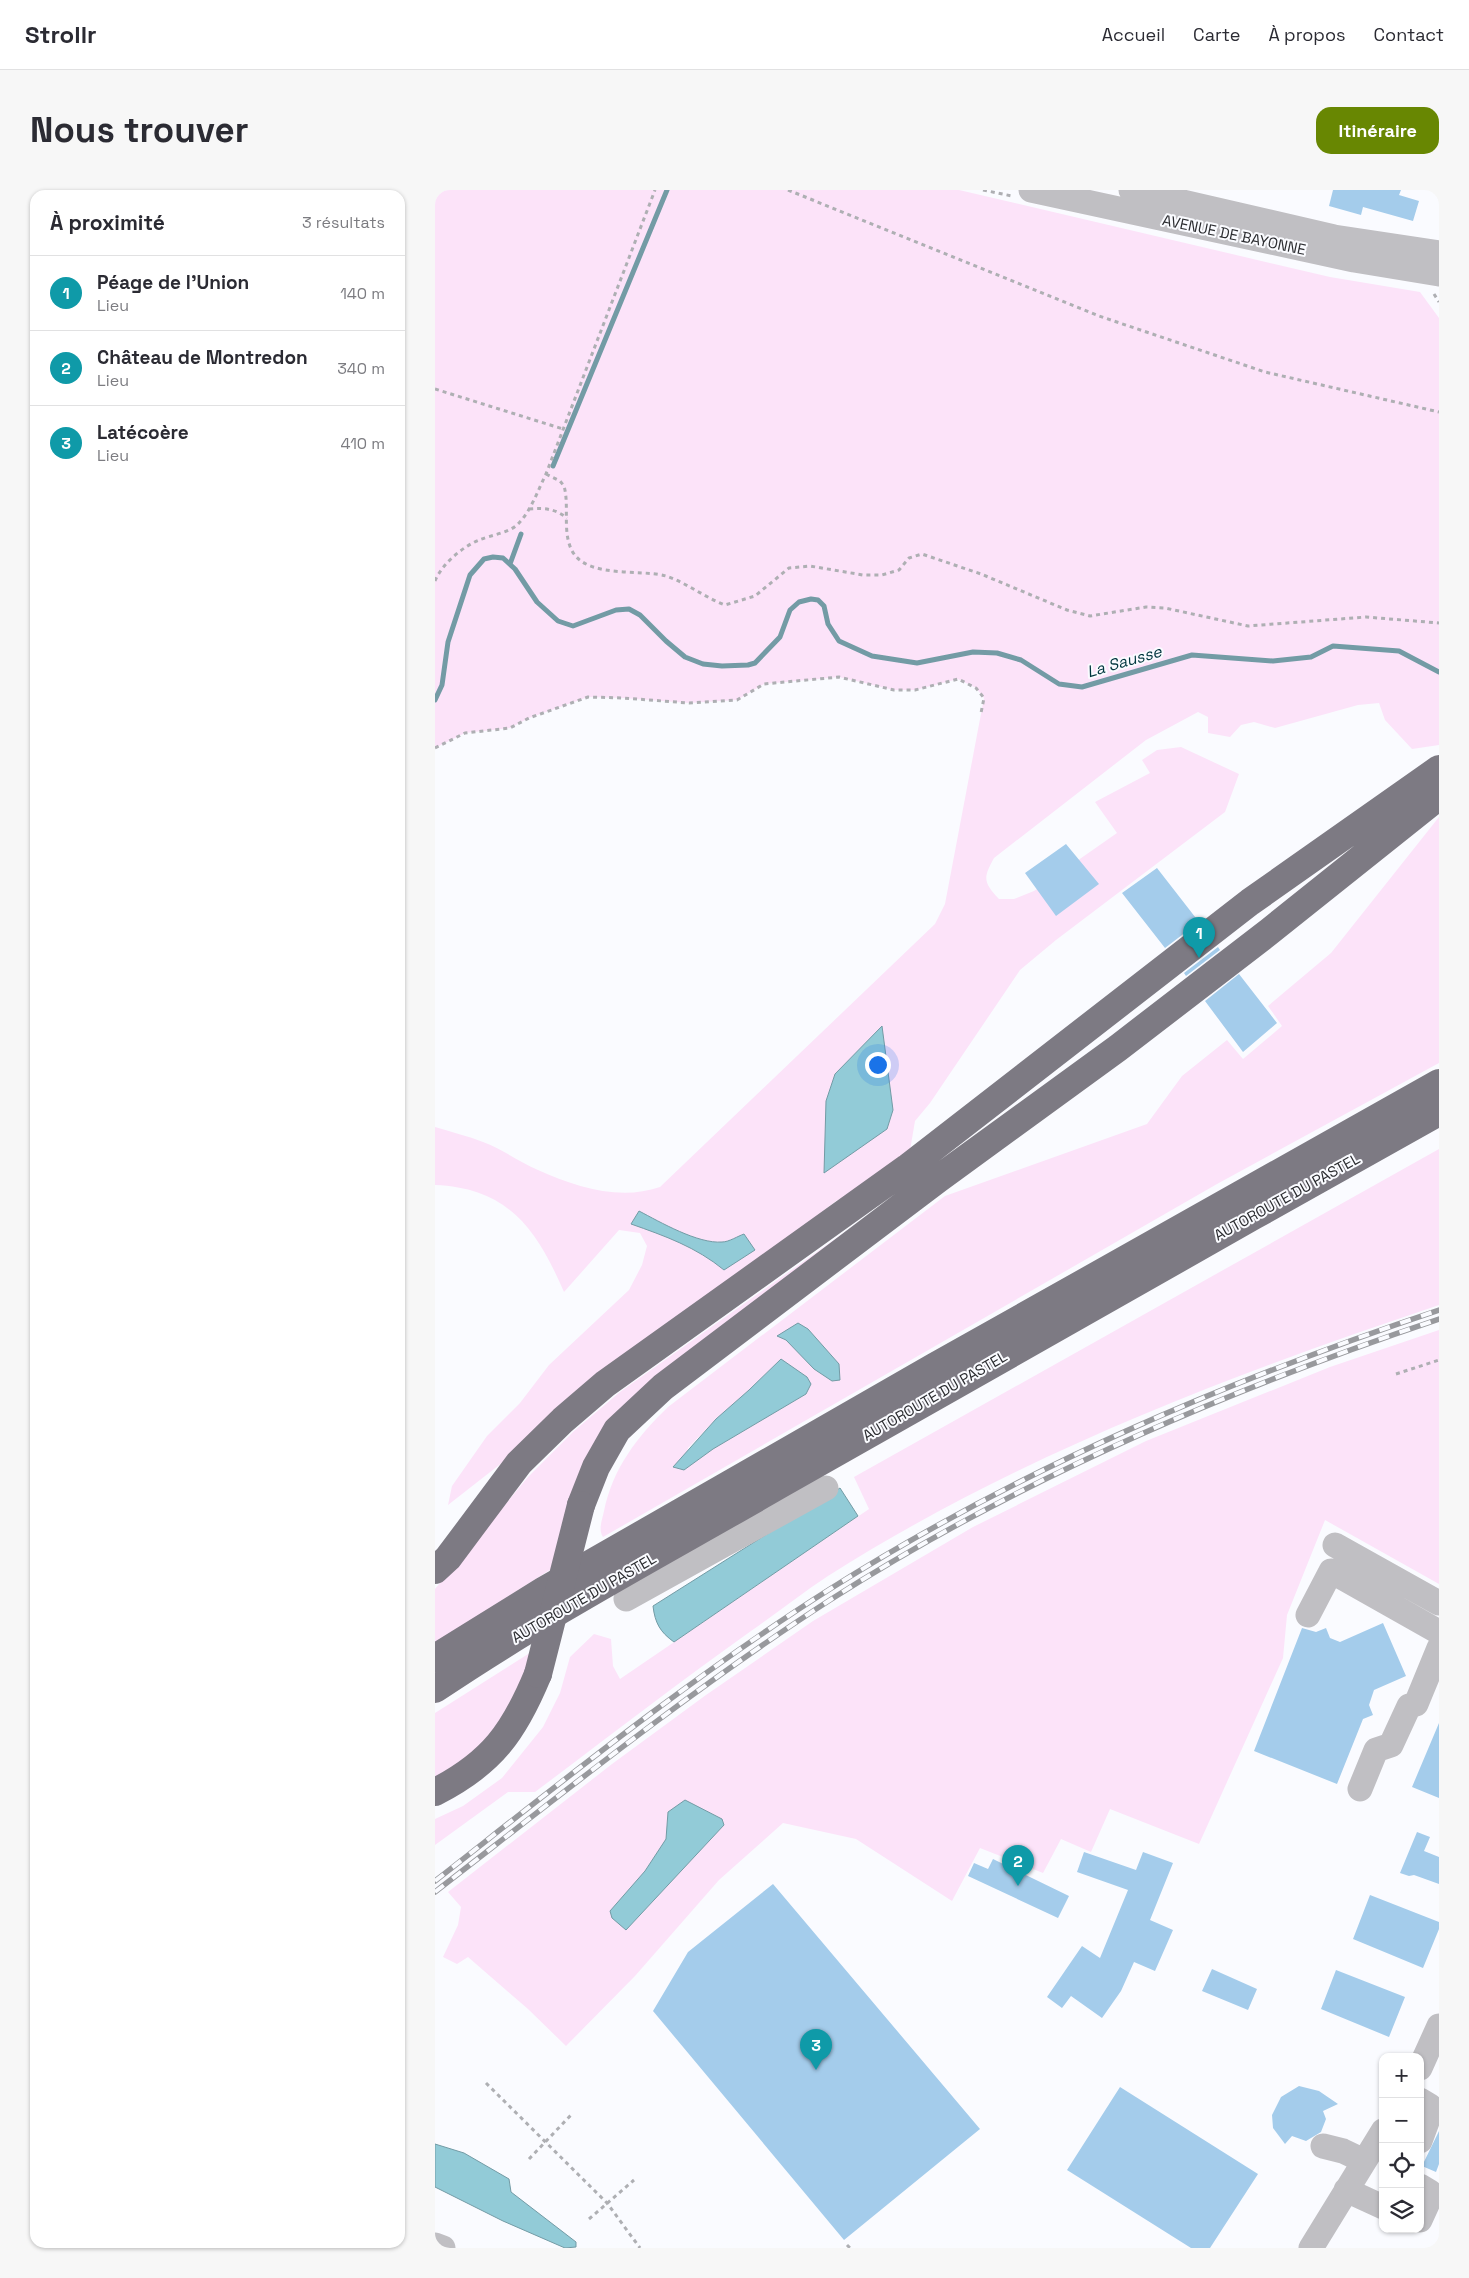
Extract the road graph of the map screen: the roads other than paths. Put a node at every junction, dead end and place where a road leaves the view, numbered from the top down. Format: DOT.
graph roads {
  1 [pos="1031,190"];
  2 [pos="1131,190"];
  3 [pos="1166,203"];
  4 [pos="1439,253"];
  5 [pos="1439,274"];
  6 [pos="1439,769"];
  7 [pos="1439,796"];
  8 [pos="1439,1083"];
  9 [pos="1439,1112"];
  10 [pos="826,1488"];
  11 [pos="1335,1545"];
  12 [pos="640,1565"];
  13 [pos="435,1570"];
  14 [pos="1439,1603"];
  15 [pos="1308,1615"];
  16 [pos="1439,1632"];
  17 [pos="1439,1648"];
  18 [pos="435,1658"];
  19 [pos="435,1688"];
  20 [pos="1360,1789"];
  21 [pos="435,1792"];
  22 [pos="1439,2026"];
  23 [pos="1424,2059"];
  24 [pos="1424,2102"];
  25 [pos="1424,2130"];
  26 [pos="1379,2137"];
  27 [pos="1323,2146"];
  28 [pos="1364,2161"];
  29 [pos="1424,2188"];
  30 [pos="1346,2190"];
  31 [pos="1379,2205"];
  32 [pos="1424,2211"];
  33 [pos="1424,2226"];
  34 [pos="1439,2232"];
  35 [pos="435,2245"];
  36 [pos="443,2248"];
  37 [pos="1311,2248"];
  1 -- 3 [label="street, AVENUE DE BAYONNE"];
  2 -- 3 [label="street, AVENUE DE BAYONNE"];
  3 -- 4 [label="street, AVENUE DE BAYONNE"];
  3 -- 5 [label="street, AVENUE DE BAYONNE"];
  6 -- 13 [label="highway"];
  7 -- 21 [label="highway, bridge"];
  8 -- 18 [label="highway, AUTOROUTE DU PASTEL"];
  9 -- 12 [label="highway, AUTOROUTE DU PASTEL"];
  10 -- 12 [label="street"];
  11 -- 14 [label="street"];
  12 -- 19 [label="highway, AUTOROUTE DU PASTEL"];
  15 -- 16 [label="street"];
  17 -- 20 [label="street"];
  22 -- 23 [label="street"];
  24 -- 25 [label="street"];
  26 -- 28 [label="street"];
  27 -- 28 [label="street"];
  28 -- 30 [label="street"];
  29 -- 32 [label="street"];
  30 -- 31 [label="street"];
  30 -- 37 [label="street"];
  33 -- 34 [label="street"];
  35 -- 36 [label="street"];
}
